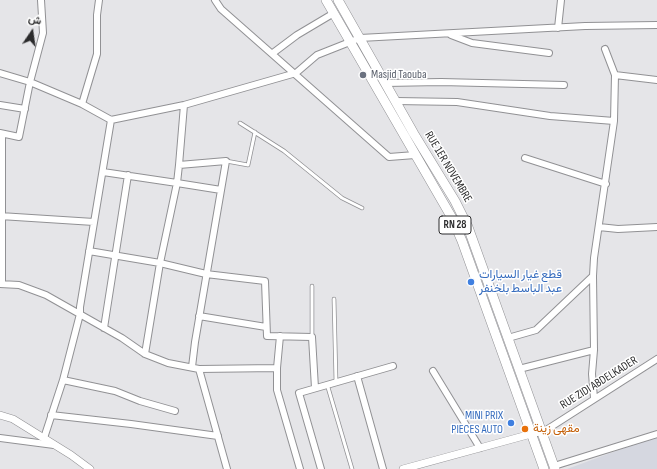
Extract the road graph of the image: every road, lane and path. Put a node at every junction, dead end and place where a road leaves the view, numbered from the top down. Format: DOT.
graph roads {
  1 [pos="41,0"];
  2 [pos="99,0"];
  3 [pos="215,0"];
  4 [pos="326,0"];
  5 [pos="338,0"];
  6 [pos="561,0"];
  7 [pos="334,13"];
  8 [pos="657,25"];
  9 [pos="558,28"];
  10 [pos="447,34"];
  11 [pos="360,38"];
  12 [pos="351,41"];
  13 [pos="605,49"];
  14 [pos="549,53"];
  15 [pos="273,54"];
  16 [pos="0,73"];
  17 [pos="296,73"];
  18 [pos="615,75"];
  19 [pos="657,80"];
  20 [pos="30,82"];
  21 [pos="385,83"];
  22 [pos="564,85"];
  23 [pos="396,102"];
  24 [pos="82,104"];
  25 [pos="0,105"];
  26 [pos="184,105"];
  27 [pos="25,109"];
  28 [pos="112,120"];
  29 [pos="614,121"];
  30 [pos="240,123"];
  31 [pos="255,132"];
  32 [pos="1,134"];
  33 [pos="415,155"];
  34 [pos="525,158"];
  35 [pos="226,161"];
  36 [pos="179,165"];
  37 [pos="103,172"];
  38 [pos="128,176"];
  39 [pos="176,183"];
  40 [pos="606,184"];
  41 [pos="221,190"];
  42 [pos="362,208"];
  43 [pos="1,216"];
  44 [pos="94,222"];
  45 [pos="599,226"];
  46 [pos="657,227"];
  47 [pos="89,250"];
  48 [pos="1,254"];
  49 [pos="116,255"];
  50 [pos="160,263"];
  51 [pos="206,274"];
  52 [pos="593,276"];
  53 [pos="1,284"];
  54 [pos="312,286"];
  55 [pos="334,299"];
  56 [pos="80,314"];
  57 [pos="199,316"];
  58 [pos="266,327"];
  59 [pos="104,328"];
  60 [pos="280,336"];
  61 [pos="312,337"];
  62 [pos="508,338"];
  63 [pos="594,350"];
  64 [pos="145,354"];
  65 [pos="657,359"];
  66 [pos="392,366"];
  67 [pos="192,367"];
  68 [pos="277,368"];
  69 [pos="199,369"];
  70 [pos="520,369"];
  71 [pos="433,371"];
  72 [pos="357,376"];
  73 [pos="63,380"];
  74 [pos="336,382"];
  75 [pos="327,384"];
  76 [pos="315,388"];
  77 [pos="594,398"];
  78 [pos="175,411"];
  79 [pos="0,415"];
  80 [pos="51,415"];
  81 [pos="542,432"];
  82 [pos="531,434"];
  83 [pos="657,434"];
  84 [pos="218,436"];
  85 [pos="0,438"];
  86 [pos="44,438"];
  87 [pos="56,445"];
  88 [pos="480,448"];
  89 [pos="554,467"];
  90 [pos="90,469"];
  91 [pos="227,469"];
  92 [pos="300,469"];
  93 [pos="321,469"];
  94 [pos="352,469"];
  95 [pos="383,469"];
  96 [pos="403,469"];
  97 [pos="544,469"];
  1 -- 20 [label="street"];
  2 -- 24 [label="street"];
  3 -- 15 [label="street"];
  4 -- 7 [label="main road, RN 28"];
  5 -- 11 [label="main road, RUE 1ER NOVEMBRE / RN 28"];
  6 -- 9 [label="street"];
  7 -- 12 [label="main road, RN 28"];
  7 -- 15 [label="street"];
  8 -- 9 [label="street"];
  9 -- 10 [label="street"];
  10 -- 11 [label="street"];
  10 -- 14 [label="street"];
  11 -- 12 [label="street"];
  11 -- 21 [label="main road, RUE 1ER NOVEMBRE / RN 28"];
  12 -- 17 [label="street"];
  12 -- 33 [label="main road, RN 28"];
  13 -- 18 [label="street"];
  15 -- 17 [label="street"];
  16 -- 20 [label="street"];
  17 -- 26 [label="street"];
  17 -- 33 [label="street"];
  18 -- 19 [label="street"];
  18 -- 29 [label="street"];
  20 -- 24 [label="street"];
  20 -- 27 [label="street"];
  21 -- 22 [label="street"];
  21 -- 23 [label="main road, RUE 1ER NOVEMBRE / RN 28"];
  23 -- 29 [label="street"];
  23 -- 62 [label="main road, RUE 1ER NOVEMBRE / RN 28"];
  24 -- 28 [label="street"];
  25 -- 27 [label="street"];
  26 -- 28 [label="street"];
  26 -- 36 [label="street"];
  27 -- 32 [label="street"];
  28 -- 37 [label="street"];
  29 -- 40 [label="street"];
  30 -- 31 [label="lane"];
  31 -- 35 [label="lane"];
  31 -- 42 [label="lane"];
  32 -- 43 [label="street"];
  33 -- 82 [label="main road, RN 28"];
  34 -- 40 [label="street"];
  35 -- 36 [label="street"];
  35 -- 41 [label="street"];
  36 -- 39 [label="street"];
  37 -- 38 [label="street"];
  37 -- 44 [label="street"];
  38 -- 39 [label="street"];
  38 -- 49 [label="street"];
  39 -- 41 [label="street"];
  39 -- 50 [label="street"];
  40 -- 45 [label="street"];
  41 -- 51 [label="street"];
  43 -- 44 [label="street"];
  43 -- 48 [label="street"];
  44 -- 47 [label="street"];
  45 -- 46 [label="street"];
  45 -- 52 [label="street"];
  47 -- 49 [label="street"];
  47 -- 56 [label="street"];
  48 -- 53 [label="street"];
  49 -- 50 [label="street"];
  49 -- 59 [label="street"];
  50 -- 51 [label="street"];
  50 -- 64 [label="street"];
  51 -- 57 [label="street"];
  51 -- 58 [label="street"];
  52 -- 62 [label="street"];
  52 -- 63 [label="street"];
  53 -- 56 [label="street"];
  54 -- 61 [label="lane"];
  55 -- 74 [label="lane"];
  56 -- 59 [label="street"];
  56 -- 73 [label="street"];
  57 -- 58 [label="street"];
  57 -- 67 [label="street"];
  58 -- 60 [label="street"];
  59 -- 64 [label="street"];
  60 -- 61 [label="street"];
  60 -- 68 [label="street"];
  61 -- 76 [label="street"];
  62 -- 70 [label="main road, RUE 1ER NOVEMBRE / RN 28"];
  63 -- 70 [label="street"];
  63 -- 77 [label="street"];
  64 -- 67 [label="street"];
  65 -- 77 [label="street, RUE ZIDI ABDELKADER"];
  66 -- 72 [label="street"];
  67 -- 69 [label="street"];
  68 -- 69 [label="street"];
  68 -- 92 [label="street"];
  69 -- 84 [label="street"];
  70 -- 81 [label="main road, RUE 1ER NOVEMBRE / RN 28"];
  71 -- 88 [label="street"];
  72 -- 74 [label="street"];
  72 -- 95 [label="street"];
  73 -- 78 [label="street"];
  73 -- 80 [label="street"];
  74 -- 75 [label="street"];
  75 -- 76 [label="street"];
  75 -- 94 [label="lane"];
  76 -- 93 [label="street"];
  77 -- 81 [label="street, RUE ZIDI ABDELKADER"];
  79 -- 86 [label="street"];
  80 -- 84 [label="street"];
  80 -- 86 [label="street"];
  81 -- 82 [label="street, RUE ZIDI ABDELKADER"];
  81 -- 89 [label="main road, RUE 1ER NOVEMBRE / RN 28"];
  82 -- 88 [label="street"];
  82 -- 97 [label="main road, RN 28"];
  83 -- 89 [label="street"];
  84 -- 91 [label="street"];
  85 -- 87 [label="street"];
  86 -- 87 [label="street"];
  87 -- 90 [label="street"];
  88 -- 96 [label="street"];
}
